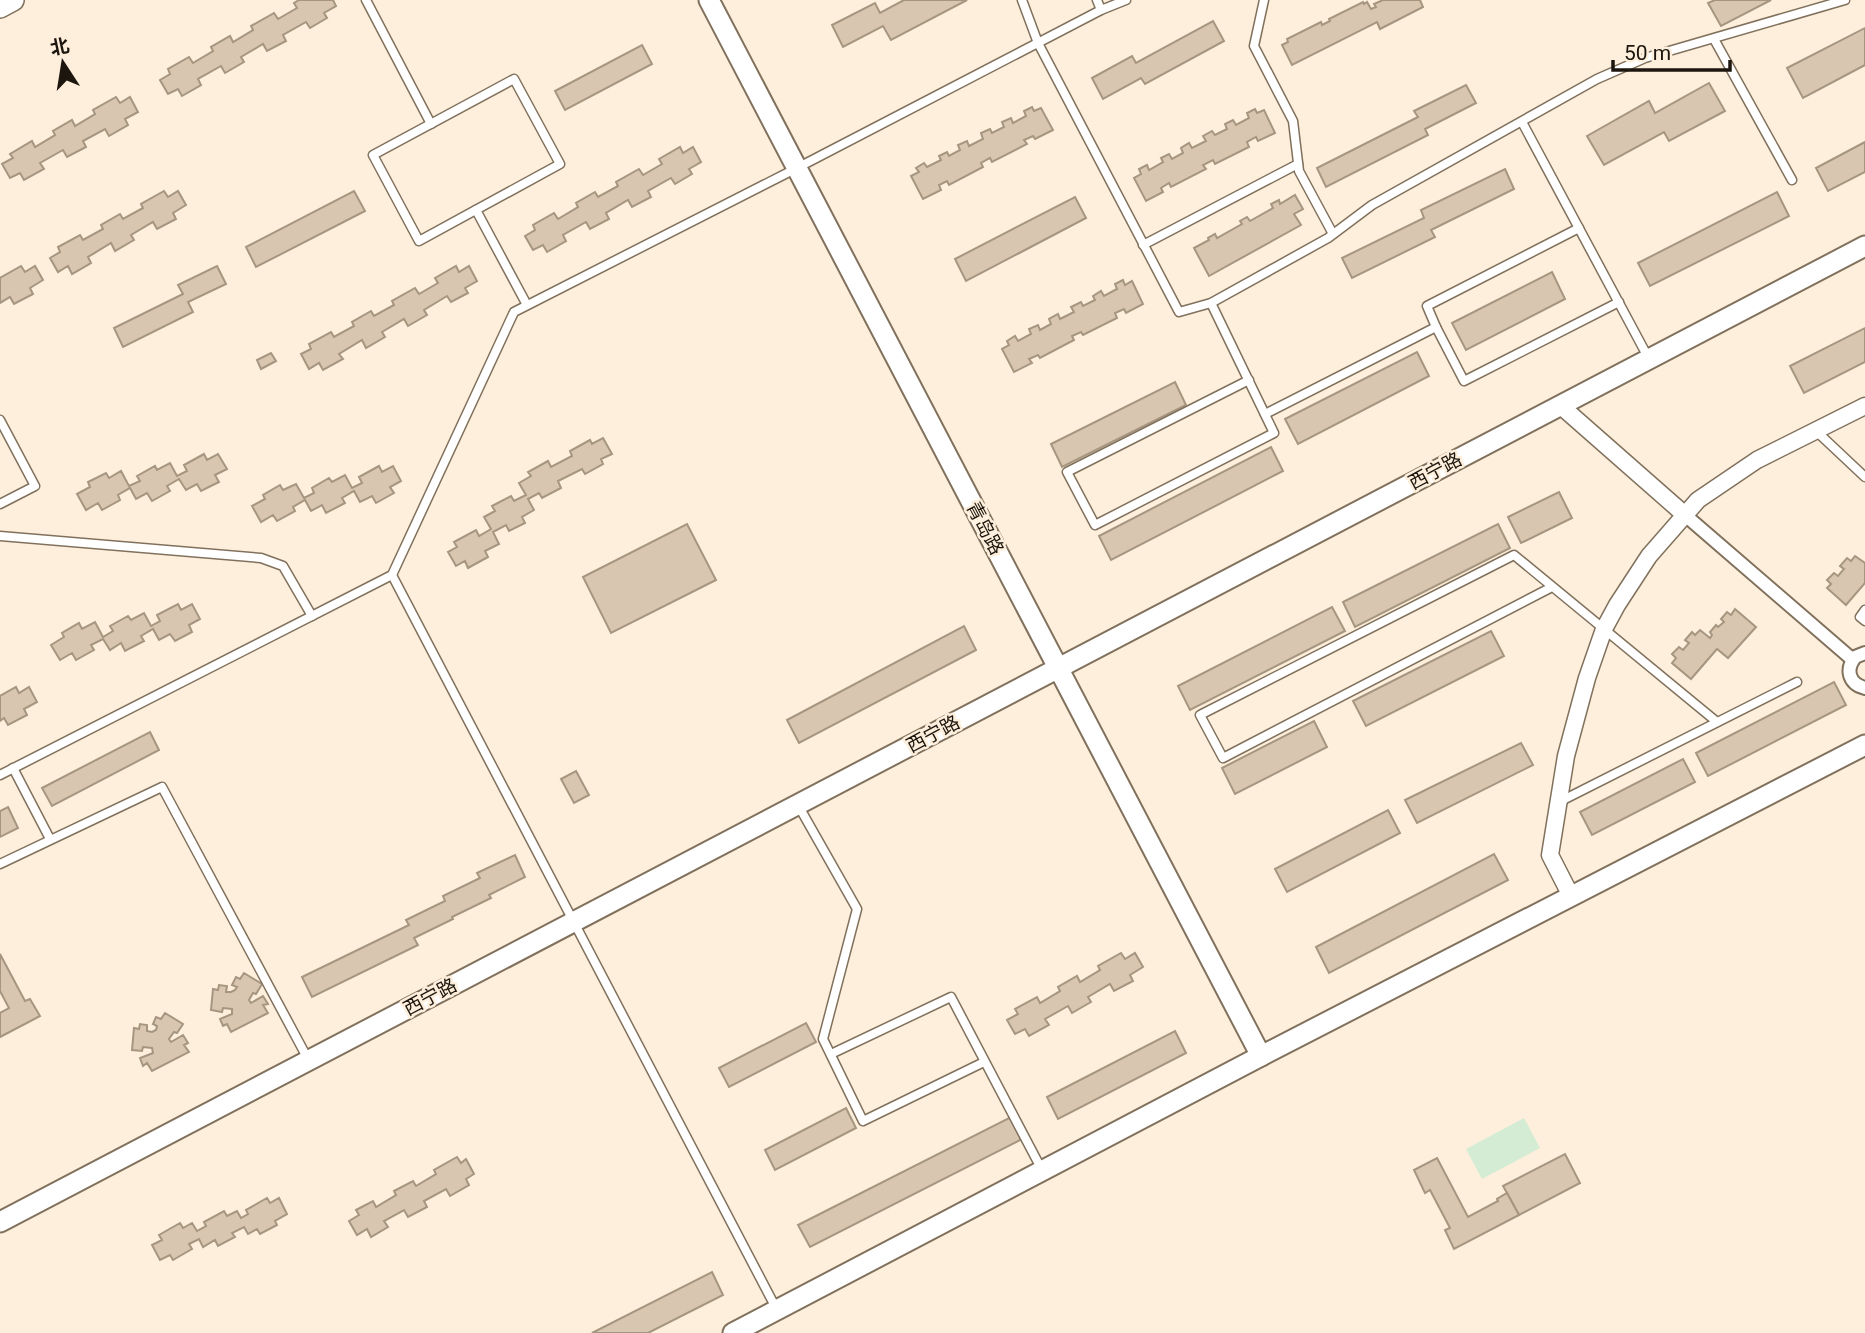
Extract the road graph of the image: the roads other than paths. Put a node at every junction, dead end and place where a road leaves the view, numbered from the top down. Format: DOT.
graph roads {
  1 [pos="13,0"];
  2 [pos="366,0"];
  3 [pos="709,0"];
  4 [pos="1022,0"];
  5 [pos="1097,0"];
  6 [pos="1126,0"];
  7 [pos="1264,0"];
  8 [pos="1845,0"];
  9 [pos="0,7"];
  10 [pos="1101,10"];
  11 [pos="1714,39"];
  12 [pos="1038,43"];
  13 [pos="1521,122"];
  14 [pos="431,124"];
  15 [pos="1298,164"];
  16 [pos="797,168"];
  17 [pos="1792,180"];
  18 [pos="476,210"];
  19 [pos="1579,228"];
  20 [pos="1333,234"];
  21 [pos="1143,245"];
  22 [pos="1865,246"];
  23 [pos="1619,302"];
  24 [pos="1211,303"];
  25 [pos="527,305"];
  26 [pos="1436,327"];
  27 [pos="1649,359"];
  28 [pos="1249,380"];
  29 [pos="1561,406"];
  30 [pos="1865,406"];
  31 [pos="1265,414"];
  32 [pos="0,420"];
  33 [pos="1815,429"];
  34 [pos="1865,477"];
  35 [pos="0,504"];
  36 [pos="1685,515"];
  37 [pos="0,536"];
  38 [pos="393,575"];
  39 [pos="1552,587"];
  40 [pos="1865,610"];
  41 [pos="312,616"];
  42 [pos="1865,621"];
  43 [pos="1604,629"];
  44 [pos="1865,653"];
  45 [pos="1853,660"];
  46 [pos="1059,668"];
  47 [pos="1797,682"];
  48 [pos="1865,688"];
  49 [pos="1717,722"];
  50 [pos="1865,745"];
  51 [pos="13,768"];
  52 [pos="0,775"];
  53 [pos="1559,802"];
  54 [pos="798,805"];
  55 [pos="50,839"];
  56 [pos="0,864"];
  57 [pos="1571,896"];
  58 [pos="575,922"];
  59 [pos="831,1054"];
  60 [pos="1261,1056"];
  61 [pos="309,1060"];
  62 [pos="984,1062"];
  63 [pos="1042,1171"];
  64 [pos="0,1222"];
  65 [pos="777,1310"];
  66 [pos="733,1333"];
  1 -- 9 [label="main road"];
  2 -- 14 [label="lane"];
  3 -- 16 [label="street, 青岛路"];
  4 -- 12 [label="lane"];
  5 -- 10 [label="lane"];
  6 -- 10 [label="lane"];
  7 -- 15 [label="lane"];
  8 -- 11 [label="lane"];
  10 -- 12 [label="lane"];
  11 -- 13 [label="lane"];
  11 -- 17 [label="lane"];
  12 -- 16 [label="lane"];
  12 -- 21 [label="lane"];
  13 -- 19 [label="lane"];
  13 -- 20 [label="lane"];
  14 -- 18 [label="lane"];
  14 -- 18 [label="lane"];
  15 -- 20 [label="lane"];
  15 -- 21 [label="lane"];
  16 -- 25 [label="lane"];
  16 -- 46 [label="street, 青岛路"];
  18 -- 25 [label="lane"];
  19 -- 23 [label="lane"];
  19 -- 26 [label="lane"];
  20 -- 24 [label="lane"];
  21 -- 24 [label="lane"];
  22 -- 27 [label="street, 西宁路"];
  23 -- 26 [label="lane"];
  23 -- 27 [label="lane"];
  24 -- 28 [label="lane"];
  25 -- 38 [label="lane"];
  26 -- 31 [label="lane"];
  27 -- 29 [label="street, 西宁路"];
  28 -- 31 [label="lane"];
  28 -- 31 [label="lane"];
  29 -- 36 [label="street"];
  29 -- 46 [label="street, 西宁路"];
  30 -- 33 [label="street"];
  32 -- 35 [label="lane"];
  33 -- 34 [label="lane"];
  33 -- 36 [label="street"];
  36 -- 43 [label="street"];
  36 -- 45 [label="street"];
  37 -- 41 [label="lane"];
  38 -- 41 [label="lane"];
  38 -- 58 [label="lane"];
  39 -- 39 [label="lane"];
  39 -- 43 [label="lane"];
  40 -- 42 [label="lane"];
  41 -- 51 [label="lane"];
  43 -- 49 [label="lane"];
  43 -- 53 [label="street"];
  44 -- 45 [label="street"];
  45 -- 48 [label="street"];
  46 -- 54 [label="street, 西宁路"];
  46 -- 60 [label="street, 青岛路"];
  47 -- 49 [label="lane"];
  49 -- 53 [label="lane"];
  50 -- 57 [label="street"];
  51 -- 52 [label="lane"];
  51 -- 55 [label="lane"];
  53 -- 57 [label="street"];
  54 -- 58 [label="street, 西宁路"];
  54 -- 59 [label="lane"];
  55 -- 56 [label="lane"];
  55 -- 61 [label="lane"];
  57 -- 60 [label="street"];
  58 -- 61 [label="street, 西宁路"];
  58 -- 65 [label="lane"];
  59 -- 62 [label="lane"];
  59 -- 62 [label="lane"];
  60 -- 63 [label="street"];
  61 -- 64 [label="street, 西宁路"];
  62 -- 63 [label="lane"];
  63 -- 65 [label="street"];
  65 -- 66 [label="street"];
}
